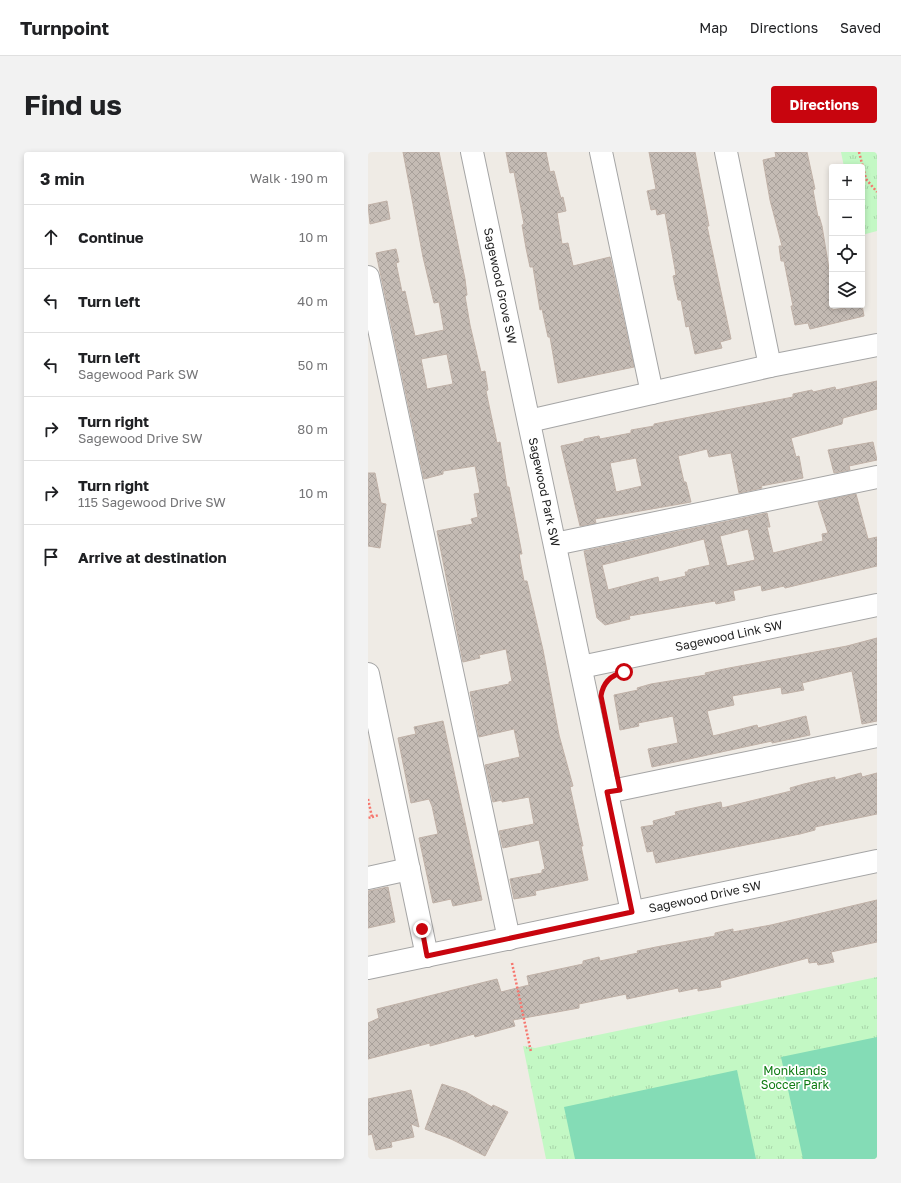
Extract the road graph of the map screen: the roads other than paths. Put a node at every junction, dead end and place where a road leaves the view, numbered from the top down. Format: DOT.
graph roads {
  1 [pos="472,152"];
  2 [pos="600,152"];
  3 [pos="726,152"];
  4 [pos="368,277"];
  5 [pos="877,345"];
  6 [pos="770,366"];
  7 [pos="652,393"];
  8 [pos="529,421"];
  9 [pos="877,477"];
  10 [pos="555,544"];
  11 [pos="877,605"];
  12 [pos="581,667"];
  13 [pos="369,686"];
  14 [pos="877,736"];
  15 [pos="607,792"];
  16 [pos="877,861"];
  17 [pos="409,869"];
  18 [pos="368,878"];
  19 [pos="632,912"];
  20 [pos="509,939"];
  21 [pos="427,956"];
  22 [pos="368,968"];
  1 -- 8 [label="street, Sagewood Grove SW"];
  2 -- 7 [label="street"];
  3 -- 6 [label="street"];
  4 -- 20 [label="street"];
  5 -- 6 [label="street, Sagewood Park SW"];
  6 -- 7 [label="street, Sagewood Park SW"];
  7 -- 8 [label="street, Sagewood Park SW"];
  8 -- 10 [label="street, Sagewood Park SW"];
  9 -- 10 [label="street"];
  10 -- 12 [label="street, Sagewood Park SW"];
  11 -- 12 [label="street, Sagewood Link SW"];
  12 -- 15 [label="street, Sagewood Park SW"];
  13 -- 17 [label="street"];
  14 -- 15 [label="street"];
  15 -- 19 [label="street, Sagewood Park SW"];
  16 -- 19 [label="street, Sagewood Drive SW"];
  17 -- 18 [label="street"];
  17 -- 21 [label="street"];
  19 -- 20 [label="street, Sagewood Drive SW"];
  20 -- 21 [label="street, Sagewood Drive SW"];
  21 -- 22 [label="street, Sagewood Drive SW"];
}
